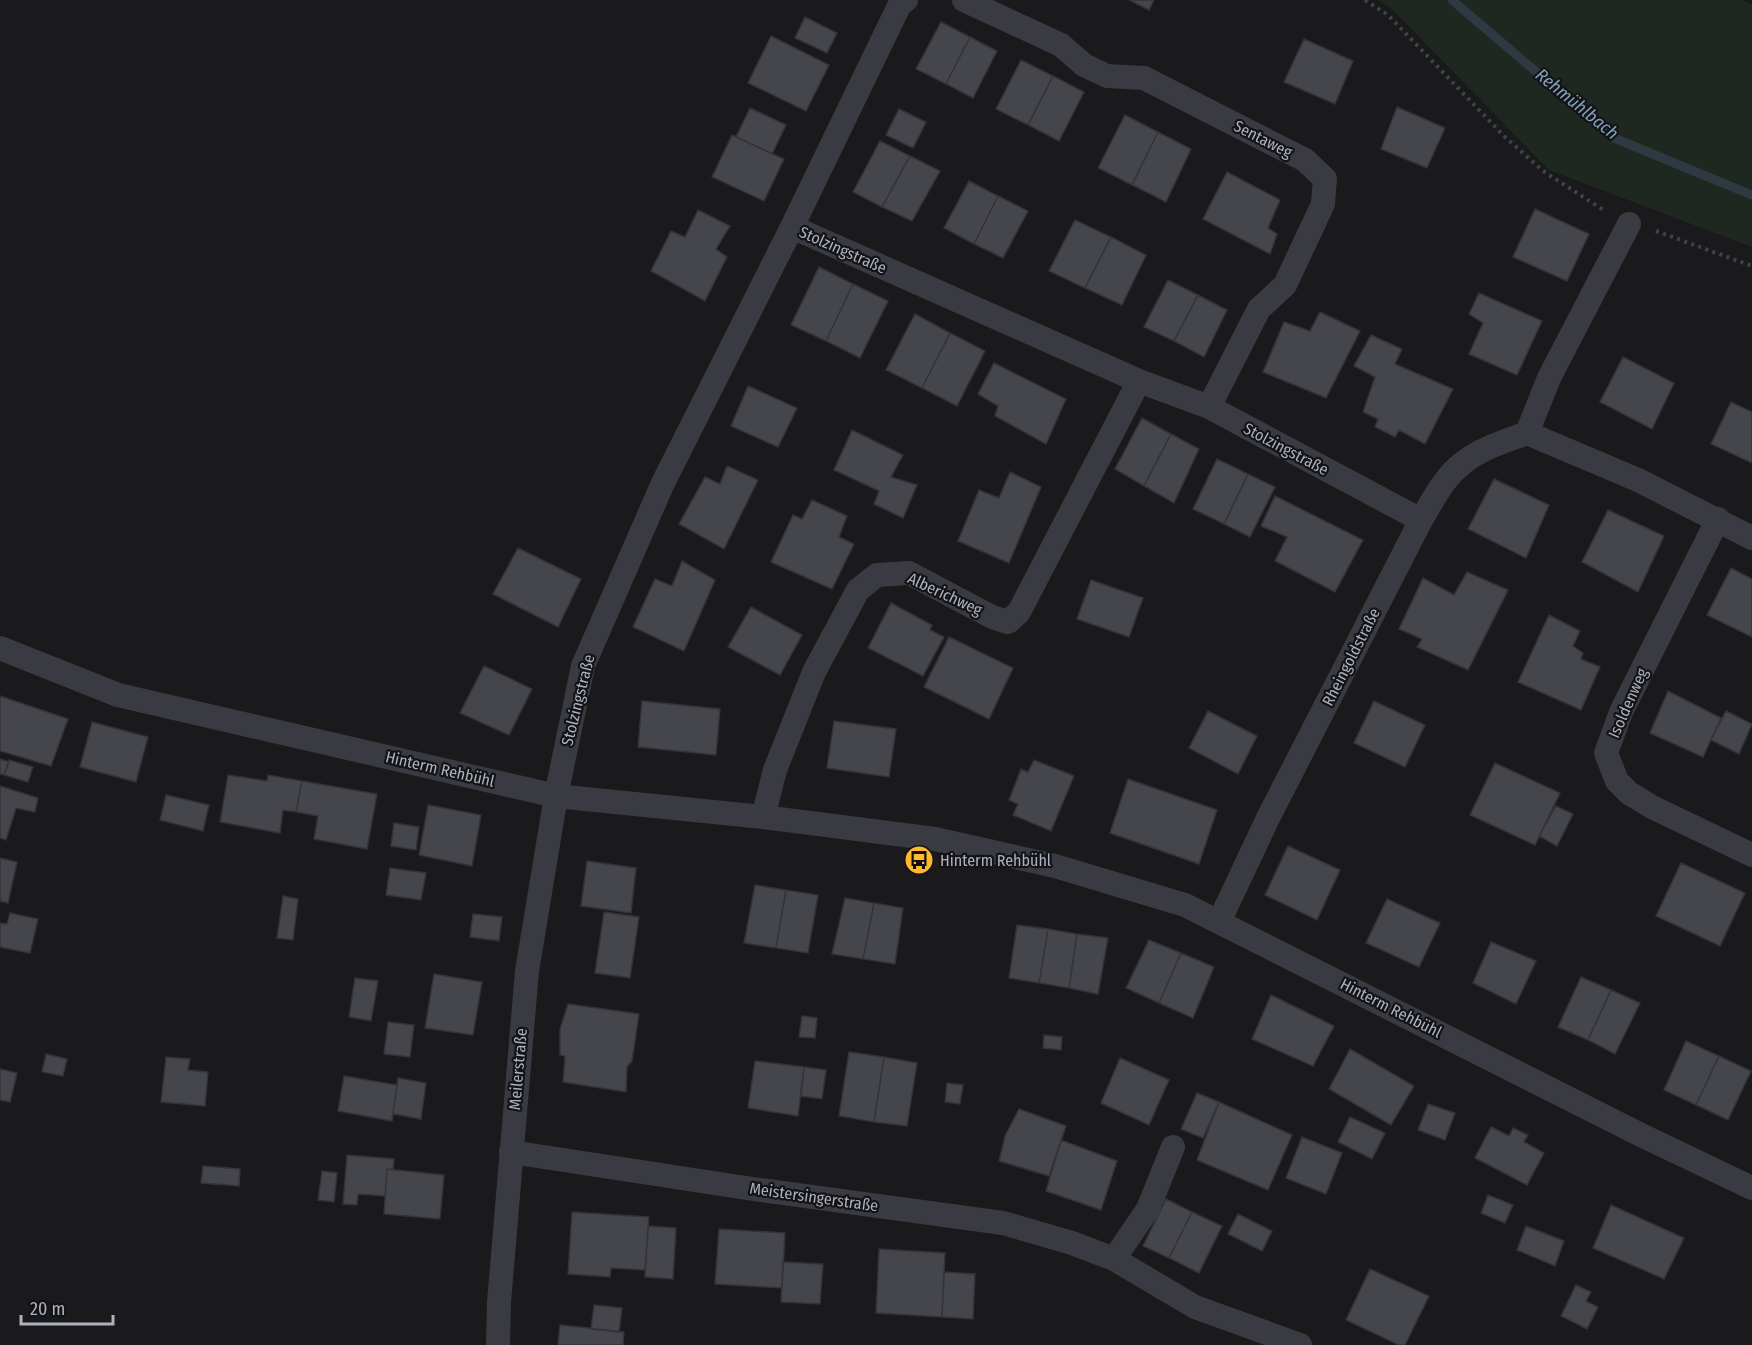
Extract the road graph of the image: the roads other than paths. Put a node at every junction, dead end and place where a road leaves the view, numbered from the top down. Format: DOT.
graph roads {
  1 [pos="906,0"];
  2 [pos="964,0"];
  3 [pos="1629,224"];
  4 [pos="792,227"];
  5 [pos="1139,381"];
  6 [pos="1209,407"];
  7 [pos="1527,433"];
  8 [pos="1718,519"];
  9 [pos="1421,520"];
  10 [pos="1752,538"];
  11 [pos="0,648"];
  12 [pos="555,796"];
  13 [pos="763,817"];
  14 [pos="1752,855"];
  15 [pos="1219,922"];
  16 [pos="1173,1148"];
  17 [pos="511,1152"];
  18 [pos="1752,1188"];
  19 [pos="1114,1259"];
  20 [pos="498,1345"];
  21 [pos="1300,1345"];
  1 -- 4 [label="street"];
  2 -- 6 [label="street, Sentaweg"];
  3 -- 7 [label="street"];
  4 -- 5 [label="street, Stolzingstraße"];
  4 -- 12 [label="street, Stolzingstraße"];
  5 -- 6 [label="street, Stolzingstraße"];
  5 -- 13 [label="street, Alberichweg"];
  6 -- 9 [label="street, Stolzingstraße"];
  7 -- 8 [label="street"];
  7 -- 9 [label="street, Rheingoldstraße"];
  8 -- 10 [label="street"];
  8 -- 14 [label="street, Isoldenweg"];
  9 -- 15 [label="street, Rheingoldstraße"];
  11 -- 12 [label="street, Hinterm Rehbühl"];
  12 -- 13 [label="street, Hinterm Rehbühl"];
  12 -- 17 [label="street, Meilerstraße"];
  13 -- 15 [label="street, Hinterm Rehbühl"];
  15 -- 18 [label="street, Hinterm Rehbühl"];
  16 -- 19 [label="street"];
  17 -- 19 [label="street, Meistersingerstraße"];
  17 -- 20 [label="street, Meilerstraße"];
  19 -- 21 [label="street, Meistersingerstraße"];
}
